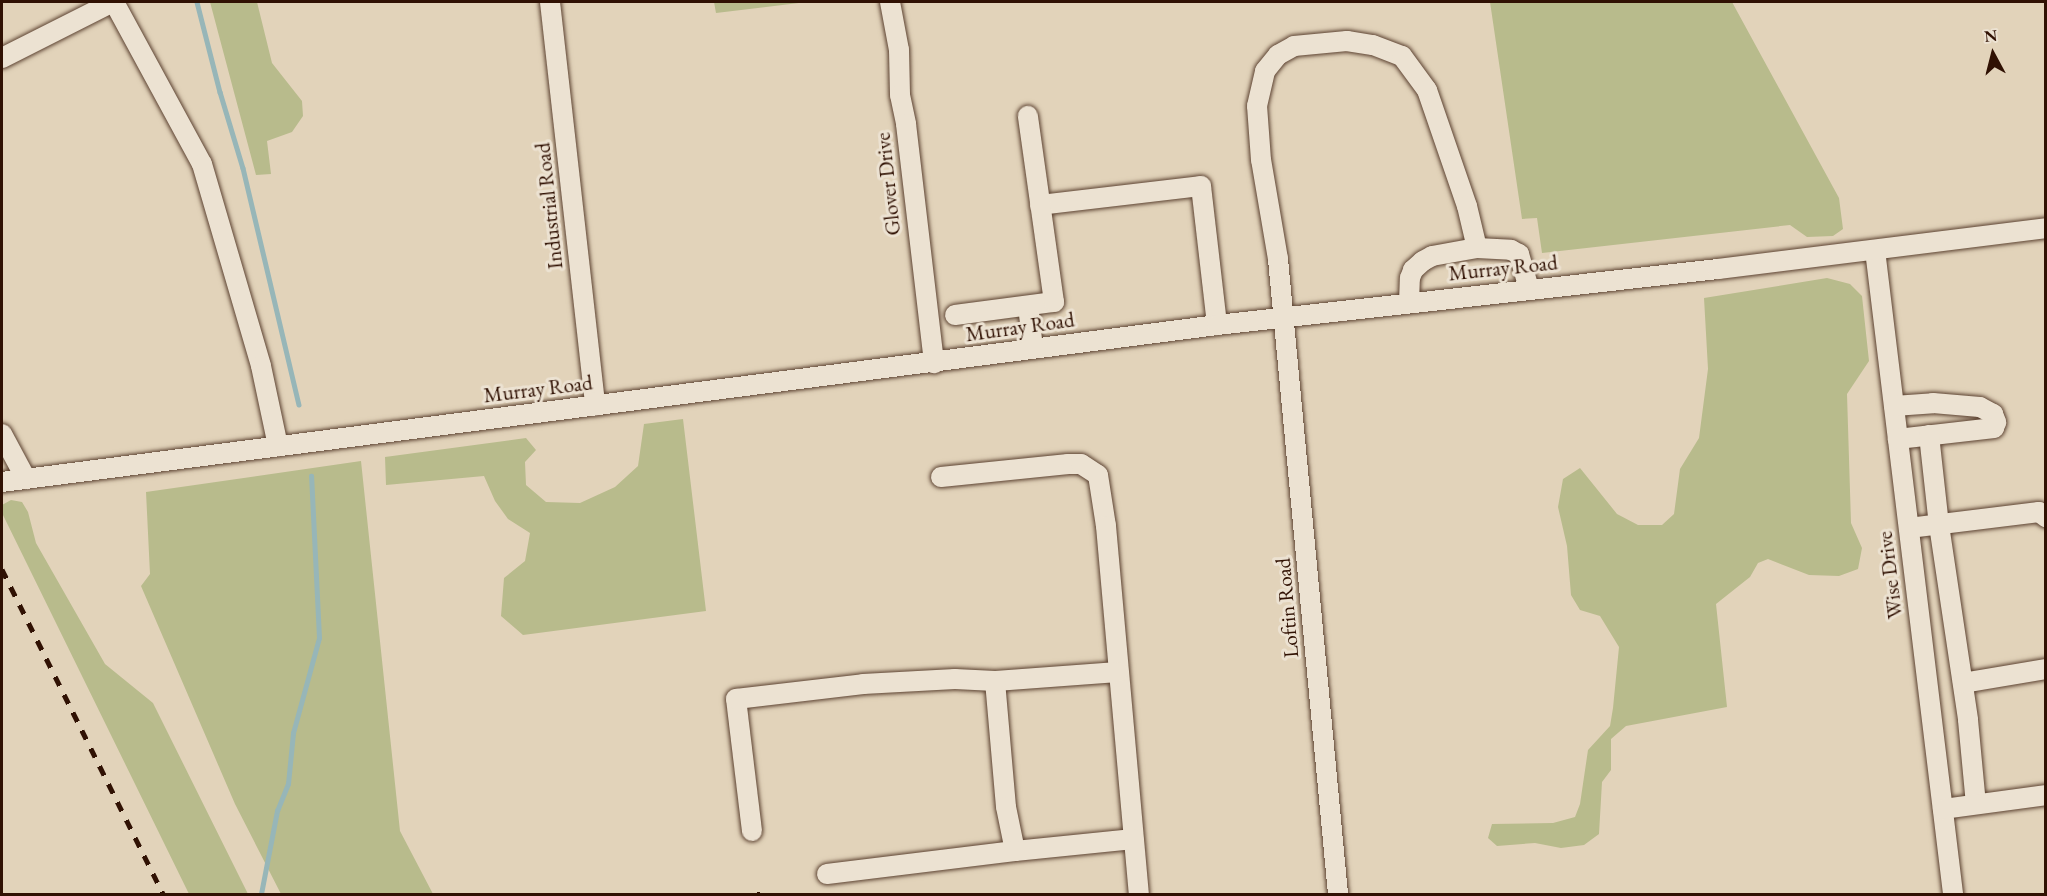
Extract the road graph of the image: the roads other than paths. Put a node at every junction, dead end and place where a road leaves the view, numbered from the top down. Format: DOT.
graph roads {
  1 [pos="113,2"];
  2 [pos="550,2"];
  3 [pos="890,2"];
  4 [pos="2,57"];
  5 [pos="1028,116"];
  6 [pos="1040,205"];
  7 [pos="2046,228"];
  8 [pos="1477,248"];
  9 [pos="1875,250"];
  10 [pos="1529,290"];
  11 [pos="1409,303"];
  12 [pos="1028,306"];
  13 [pos="955,315"];
  14 [pos="1284,317"];
  15 [pos="1217,325"];
  16 [pos="1033,348"];
  17 [pos="934,363"];
  18 [pos="595,406"];
  19 [pos="1894,406"];
  20 [pos="2,434"];
  21 [pos="1929,435"];
  22 [pos="1898,439"];
  23 [pos="278,446"];
  24 [pos="942,477"];
  25 [pos="26,479"];
  26 [pos="2,482"];
  27 [pos="2046,517"];
  28 [pos="1939,525"];
  29 [pos="1909,528"];
  30 [pos="2046,669"];
  31 [pos="1118,672"];
  32 [pos="995,681"];
  33 [pos="1963,683"];
  34 [pos="2046,795"];
  35 [pos="1976,804"];
  36 [pos="1942,809"];
  37 [pos="752,831"];
  38 [pos="1132,838"];
  39 [pos="1015,851"];
  40 [pos="827,874"];
  41 [pos="1138,894"];
  42 [pos="1338,894"];
  43 [pos="1953,894"];
  1 -- 4 [label="street"];
  1 -- 23 [label="street"];
  2 -- 18 [label="street, Industrial Road"];
  3 -- 17 [label="street, Glover Drive"];
  5 -- 6 [label="street"];
  6 -- 12 [label="street"];
  6 -- 15 [label="street"];
  7 -- 9 [label="street, Murray Road"];
  8 -- 10 [label="street"];
  8 -- 11 [label="street"];
  8 -- 14 [label="street, Loftin Road"];
  9 -- 10 [label="street, Murray Road"];
  9 -- 19 [label="street, Wise Drive"];
  10 -- 11 [label="street, Murray Road"];
  11 -- 14 [label="street, Murray Road"];
  12 -- 13 [label="street"];
  12 -- 16 [label="street"];
  14 -- 15 [label="street, Murray Road"];
  14 -- 42 [label="street, Loftin Road"];
  15 -- 16 [label="street, Murray Road"];
  16 -- 17 [label="street, Murray Road"];
  17 -- 18 [label="street, Murray Road"];
  18 -- 23 [label="street, Murray Road"];
  19 -- 21 [label="street"];
  19 -- 22 [label="street, Wise Drive"];
  20 -- 25 [label="street"];
  21 -- 22 [label="street"];
  21 -- 28 [label="street"];
  22 -- 29 [label="street, Wise Drive"];
  23 -- 25 [label="street, Murray Road"];
  24 -- 31 [label="street"];
  25 -- 26 [label="street, Murray Road"];
  27 -- 28 [label="street"];
  28 -- 29 [label="street"];
  28 -- 33 [label="street"];
  29 -- 36 [label="street, Wise Drive"];
  30 -- 33 [label="street"];
  31 -- 32 [label="street"];
  31 -- 38 [label="street"];
  32 -- 37 [label="street"];
  32 -- 39 [label="street"];
  33 -- 35 [label="street"];
  34 -- 35 [label="street"];
  35 -- 36 [label="street"];
  36 -- 43 [label="street, Wise Drive"];
  38 -- 39 [label="street"];
  38 -- 41 [label="street"];
  39 -- 40 [label="street"];
}
